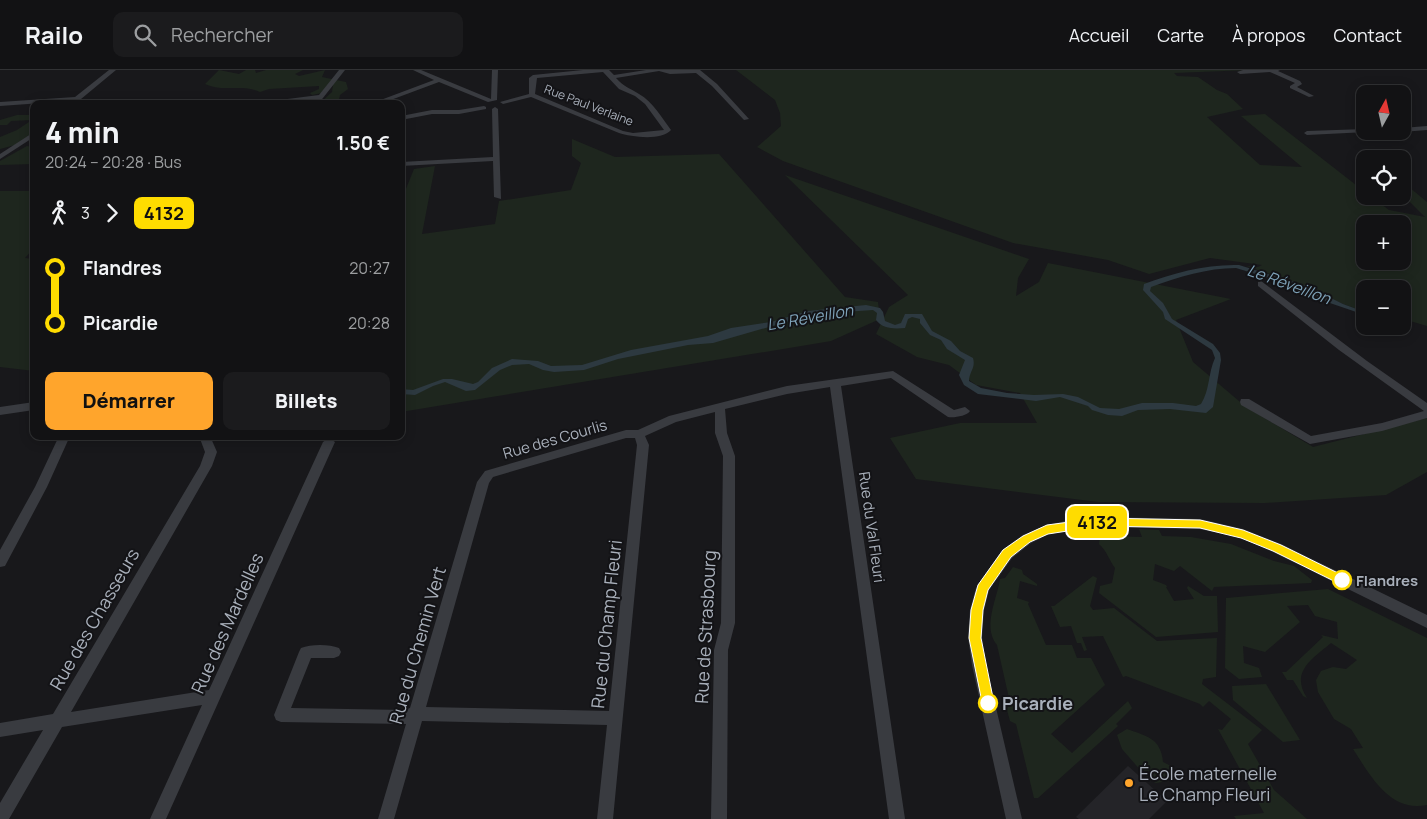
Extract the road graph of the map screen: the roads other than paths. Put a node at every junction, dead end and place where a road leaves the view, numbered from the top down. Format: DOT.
graph roads {
  1 [pos="113,70"];
  2 [pos="342,70"];
  3 [pos="416,70"];
  4 [pos="495,70"];
  5 [pos="660,70"];
  6 [pos="1277,70"];
  7 [pos="1272,71"];
  8 [pos="1240,72"];
  9 [pos="613,77"];
  10 [pos="439,80"];
  11 [pos="532,95"];
  12 [pos="322,96"];
  13 [pos="1311,96"];
  14 [pos="75,100"];
  15 [pos="286,100"];
  16 [pos="319,100"];
  17 [pos="384,100"];
  18 [pos="492,100"];
  19 [pos="503,102"];
  20 [pos="30,103"];
  21 [pos="0,104"];
  22 [pos="484,108"];
  23 [pos="495,109"];
  24 [pos="405,117"];
  25 [pos="746,119"];
  26 [pos="1427,128"];
  27 [pos="1411,129"];
  28 [pos="1307,132"];
  29 [pos="1356,132"];
  30 [pos="30,137"];
  31 [pos="0,157"];
  32 [pos="497,159"];
  33 [pos="405,164"];
  34 [pos="498,197"];
  35 [pos="1261,284"];
  36 [pos="835,383"];
  37 [pos="1245,402"];
  38 [pos="30,407"];
  39 [pos="720,408"];
  40 [pos="1427,408"];
  41 [pos="0,411"];
  42 [pos="965,411"];
  43 [pos="1427,414"];
  44 [pos="639,434"];
  45 [pos="63,440"];
  46 [pos="206,440"];
  47 [pos="329,442"];
  48 [pos="483,482"];
  49 [pos="0,562"];
  50 [pos="1427,622"];
  51 [pos="334,652"];
  52 [pos="215,696"];
  53 [pos="417,714"];
  54 [pos="616,718"];
  55 [pos="60,720"];
  56 [pos="0,730"];
  57 [pos="0,819"];
  58 [pos="158,819"];
  59 [pos="386,819"];
  60 [pos="605,819"];
  61 [pos="719,819"];
  62 [pos="897,819"];
  63 [pos="1014,819"];
  1 -- 14 [label="street"];
  2 -- 12 [label="street"];
  3 -- 10 [label="street"];
  4 -- 18 [label="street"];
  5 -- 9 [label="street"];
  5 -- 25 [label="street"];
  6 -- 7 [label="street"];
  7 -- 8 [label="street"];
  7 -- 13 [label="street"];
  9 -- 11 [label="street, Rue Paul Verlaine"];
  9 -- 11 [label="street, Rue Paul Verlaine"];
  10 -- 17 [label="street"];
  10 -- 18 [label="street"];
  11 -- 19 [label="street, Rue Paul Verlaine"];
  12 -- 15 [label="street"];
  12 -- 16 [label="street"];
  18 -- 19 [label="street"];
  18 -- 22 [label="street"];
  19 -- 23 [label="street"];
  20 -- 21 [label="street"];
  22 -- 23 [label="street"];
  22 -- 24 [label="street"];
  23 -- 32 [label="street"];
  26 -- 27 [label="street"];
  28 -- 29 [label="street"];
  30 -- 31 [label="street"];
  32 -- 33 [label="street"];
  32 -- 34 [label="street"];
  35 -- 40 [label="street"];
  36 -- 39 [label="street, Rue des Courlis"];
  36 -- 42 [label="street"];
  36 -- 62 [label="street, Rue du Val Fleuri"];
  37 -- 43 [label="street"];
  38 -- 41 [label="street"];
  39 -- 44 [label="street, Rue des Courlis"];
  39 -- 61 [label="street, Rue de Strasbourg"];
  44 -- 48 [label="street, Rue des Courlis"];
  44 -- 54 [label="street, Rue du Champ Fleuri"];
  45 -- 49 [label="street"];
  46 -- 55 [label="street, Rue des Chasseurs"];
  47 -- 52 [label="street, Rue des Mardelles"];
  48 -- 53 [label="street, Rue du Chemin Vert"];
  50 -- 63 [label="street"];
  51 -- 53 [label="street"];
  52 -- 55 [label="street"];
  52 -- 58 [label="street, Rue des Mardelles"];
  53 -- 54 [label="street"];
  53 -- 59 [label="street, Rue du Chemin Vert"];
  54 -- 60 [label="street, Rue du Champ Fleuri"];
  55 -- 56 [label="street"];
  55 -- 57 [label="street, Rue des Chasseurs"];
}
